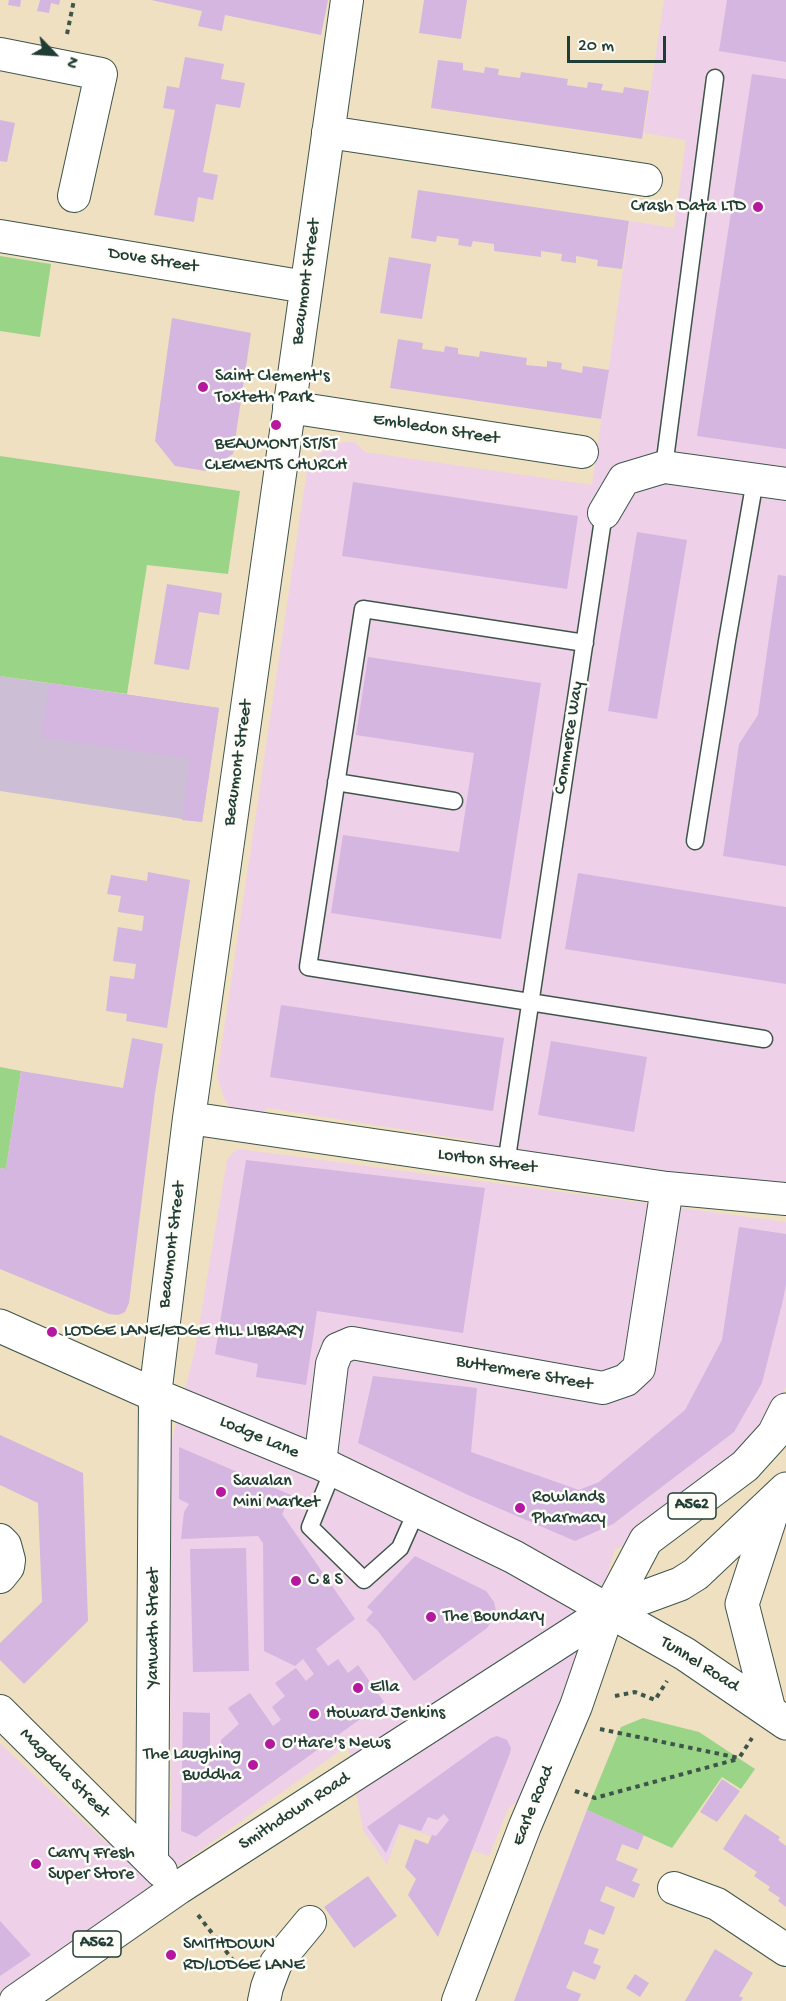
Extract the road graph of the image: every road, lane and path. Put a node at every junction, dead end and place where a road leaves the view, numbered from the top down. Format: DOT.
graph roads {
  1 [pos="347,0"];
  2 [pos="0,54"];
  3 [pos="715,78"];
  4 [pos="328,132"];
  5 [pos="646,180"];
  6 [pos="74,196"];
  7 [pos="0,236"];
  8 [pos="306,287"];
  9 [pos="289,408"];
  10 [pos="582,453"];
  11 [pos="664,467"];
  12 [pos="755,480"];
  13 [pos="786,484"];
  14 [pos="604,513"];
  15 [pos="585,643"];
  16 [pos="336,782"];
  17 [pos="454,801"];
  18 [pos="695,841"];
  19 [pos="530,1002"];
  20 [pos="764,1039"];
  21 [pos="189,1118"];
  22 [pos="506,1164"];
  23 [pos="667,1188"];
  24 [pos="786,1199"];
  25 [pos="0,1326"];
  26 [pos="155,1395"];
  27 [pos="786,1410"];
  28 [pos="326,1466"];
  29 [pos="781,1495"];
  30 [pos="417,1510"];
  31 [pos="0,1540"];
  32 [pos="0,1577"];
  33 [pos="609,1611"];
  34 [pos="685,1654"];
  35 [pos="608,1699"];
  36 [pos="0,1711"];
  37 [pos="777,1717"];
  38 [pos="590,1727"];
  39 [pos="739,1758"];
  40 [pos="566,1787"];
  41 [pos="152,1861"];
  42 [pos="178,1888"];
  43 [pos="674,1888"];
  44 [pos="310,1922"];
  45 [pos="786,1950"];
  46 [pos="265,1994"];
  47 [pos="16,2001"];
  48 [pos="458,2001"];
  1 -- 4 [label="street, Beaumont Street"];
  2 -- 6 [label="street"];
  3 -- 11 [label="lane"];
  4 -- 5 [label="street"];
  4 -- 8 [label="street, Beaumont Street"];
  7 -- 8 [label="street, Dove Street"];
  8 -- 9 [label="street, Beaumont Street"];
  9 -- 10 [label="street, Embledon Street"];
  9 -- 21 [label="street, Beaumont Street"];
  11 -- 12 [label="street, Commerce Way"];
  11 -- 14 [label="street, Commerce Way"];
  12 -- 13 [label="street, Commerce Way"];
  12 -- 18 [label="lane"];
  14 -- 15 [label="lane, Commerce Way"];
  15 -- 16 [label="lane"];
  15 -- 19 [label="lane, Commerce Way"];
  16 -- 17 [label="lane"];
  16 -- 19 [label="lane"];
  19 -- 20 [label="lane"];
  19 -- 22 [label="lane, Commerce Way"];
  21 -- 22 [label="street, Lorton Street"];
  21 -- 26 [label="street, Beaumont Street"];
  22 -- 23 [label="street, Lorton Street"];
  23 -- 24 [label="street, Lorton Street"];
  23 -- 28 [label="street, Buttermere Street"];
  25 -- 26 [label="main road, Lodge Lane"];
  26 -- 28 [label="main road, Lodge Lane"];
  26 -- 41 [label="street, Yanwath Street"];
  27 -- 33 [label="main road, A562"];
  28 -- 30 [label="main road, Lodge Lane"];
  28 -- 30 [label="lane"];
  29 -- 33 [label="main road, A562"];
  29 -- 37 [label="main road"];
  30 -- 33 [label="main road, Lodge Lane"];
  31 -- 32 [label="street"];
  33 -- 34 [label="main road, Tunnel Road"];
  33 -- 42 [label="main road, Smithdown Road / A562"];
  33 -- 48 [label="street, Earle Road"];
  34 -- 35 [label="path"];
  34 -- 37 [label="main road, Tunnel Road"];
  36 -- 41 [label="street, Magdala Street"];
  37 -- 39 [label="path"];
  38 -- 39 [label="path"];
  39 -- 40 [label="path"];
  41 -- 42 [label="street, Magdala Street"];
  42 -- 46 [label="path"];
  42 -- 47 [label="main road, Smithdown Road / A562"];
  43 -- 45 [label="street"];
  44 -- 46 [label="street"];
}
